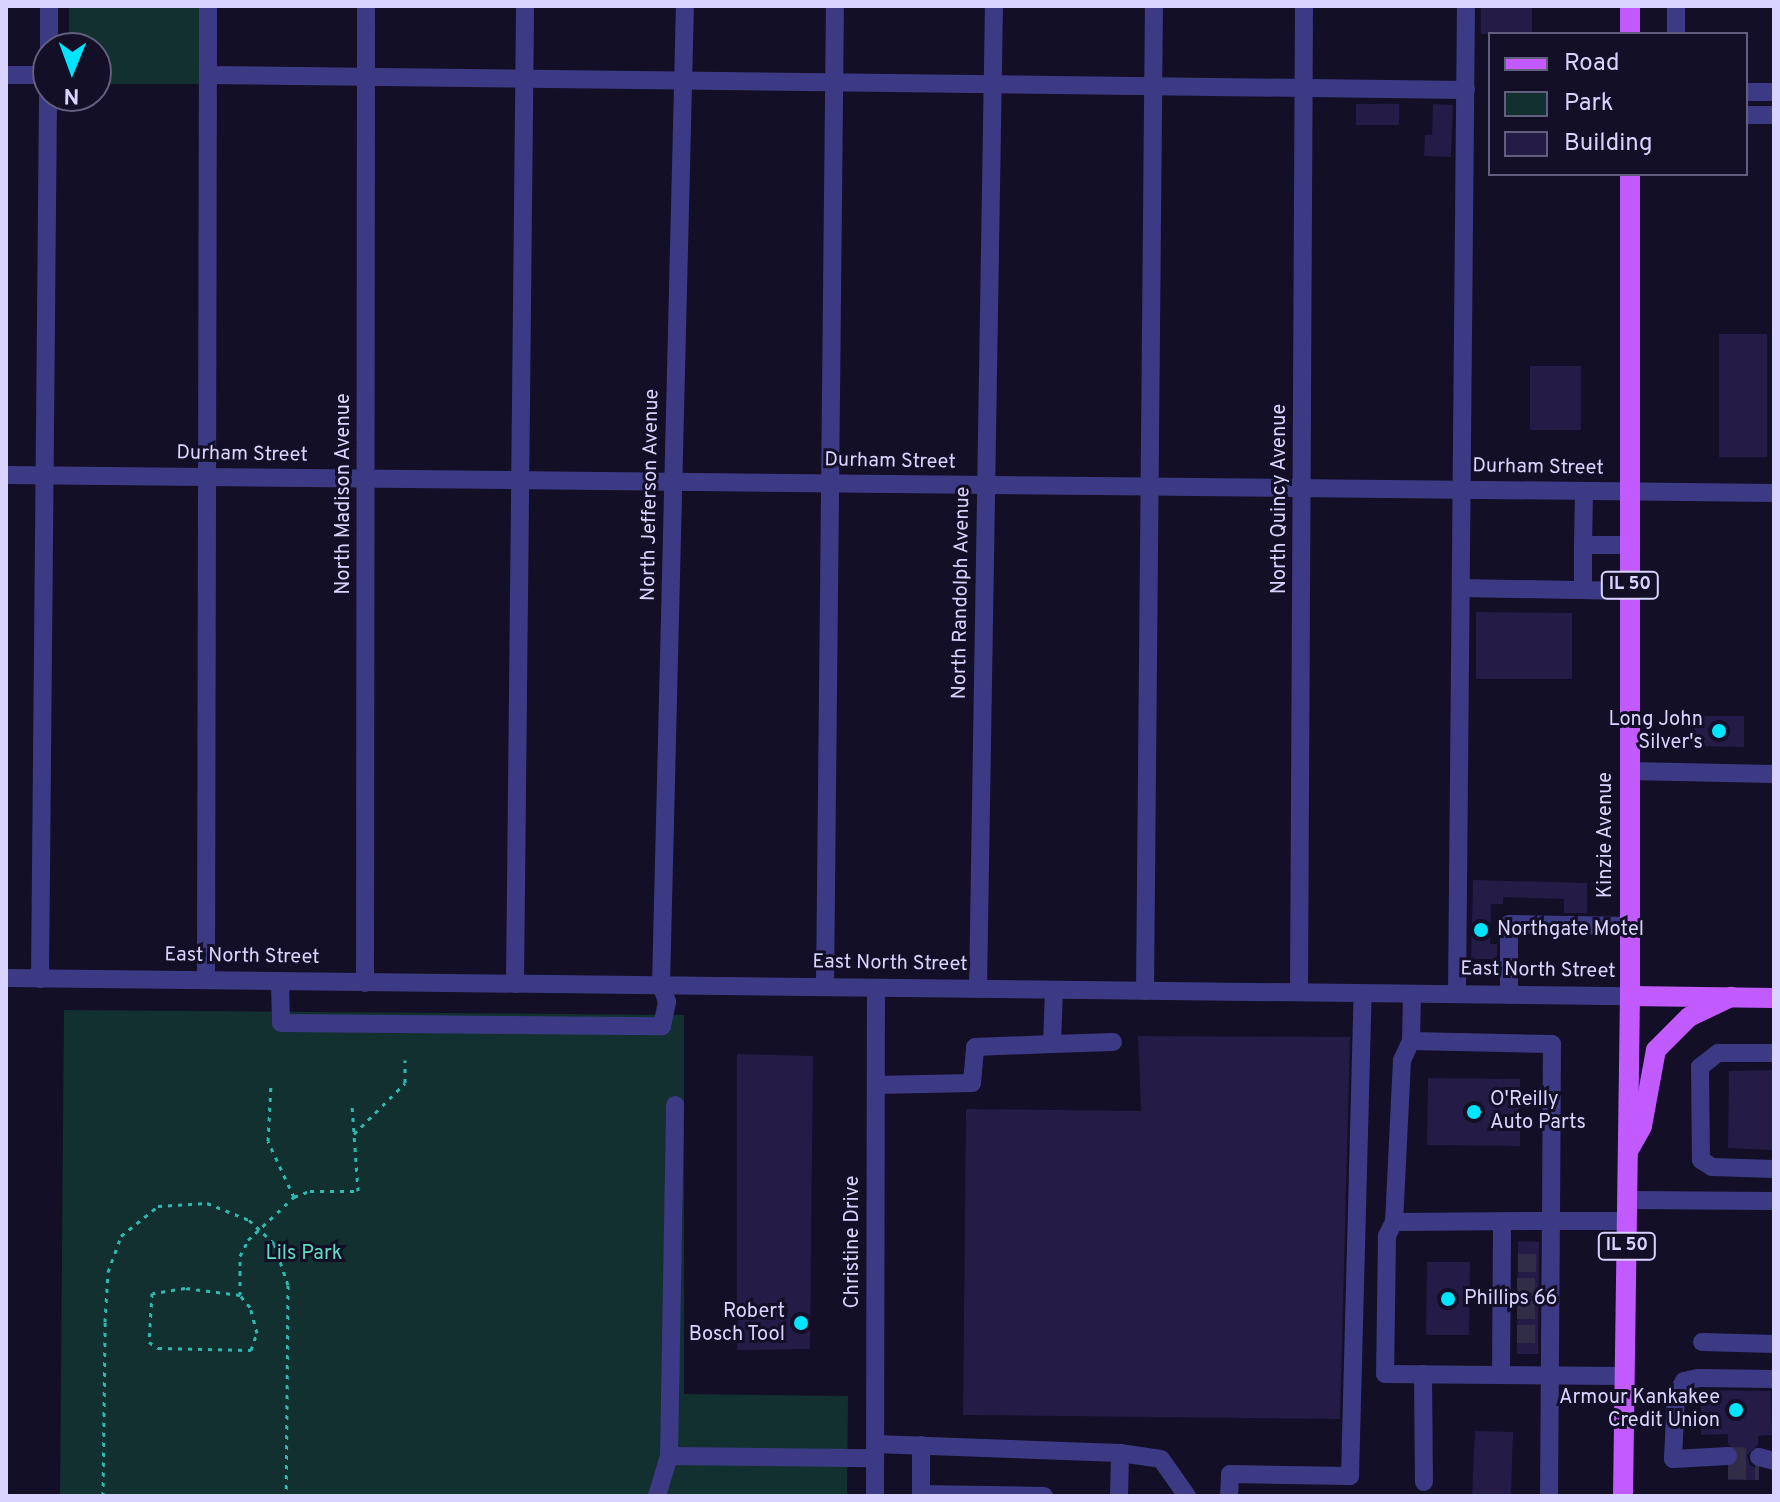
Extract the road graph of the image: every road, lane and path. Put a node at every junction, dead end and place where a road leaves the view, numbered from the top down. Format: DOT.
graph roads {
  1 [pos="49,6"];
  2 [pos="208,6"];
  3 [pos="366,6"];
  4 [pos="525,6"];
  5 [pos="685,6"];
  6 [pos="835,6"];
  7 [pos="994,6"];
  8 [pos="1154,6"];
  9 [pos="1304,6"];
  10 [pos="1466,6"];
  11 [pos="1630,6"];
  12 [pos="1676,6"];
  13 [pos="49,32"];
  14 [pos="1630,32"];
  15 [pos="1676,32"];
  16 [pos="6,75"];
  17 [pos="32,75"];
  18 [pos="208,75"];
  19 [pos="366,76"];
  20 [pos="524,78"];
  21 [pos="683,80"];
  22 [pos="834,81"];
  23 [pos="992,83"];
  24 [pos="1154,85"];
  25 [pos="1304,87"];
  26 [pos="1466,90"];
  27 [pos="1748,92"];
  28 [pos="1774,92"];
  29 [pos="48,112"];
  30 [pos="1748,115"];
  31 [pos="1774,115"];
  32 [pos="1630,176"];
  33 [pos="6,475"];
  34 [pos="45,475"];
  35 [pos="207,477"];
  36 [pos="366,478"];
  37 [pos="520,480"];
  38 [pos="673,482"];
  39 [pos="830,483"];
  40 [pos="986,485"];
  41 [pos="1150,487"];
  42 [pos="1302,488"];
  43 [pos="1462,490"];
  44 [pos="1584,491"];
  45 [pos="1630,491"];
  46 [pos="1774,493"];
  47 [pos="1583,545"];
  48 [pos="1630,545"];
  49 [pos="1461,588"];
  50 [pos="1583,590"];
  51 [pos="1630,591"];
  52 [pos="1630,771"];
  53 [pos="1774,774"];
  54 [pos="1630,926"];
  55 [pos="6,978"];
  56 [pos="40,979"];
  57 [pos="206,980"];
  58 [pos="280,981"];
  59 [pos="365,983"];
  60 [pos="515,984"];
  61 [pos="661,985"];
  62 [pos="825,987"];
  63 [pos="876,988"];
  64 [pos="978,989"];
  65 [pos="1054,990"];
  66 [pos="1145,991"];
  67 [pos="1299,992"];
  68 [pos="1363,993"];
  69 [pos="1412,994"];
  70 [pos="1457,994"];
  71 [pos="1509,995"];
  72 [pos="1630,996"];
  73 [pos="1731,997"];
  74 [pos="1774,998"];
  75 [pos="1411,1041"];
  76 [pos="1113,1042"];
  77 [pos="1052,1044"];
  78 [pos="1774,1053"];
  79 [pos="405,1060"];
  80 [pos="271,1084"];
  81 [pos="876,1085"];
  82 [pos="675,1105"];
  83 [pos="352,1106"];
  84 [pos="354,1134"];
  85 [pos="1628,1151"];
  86 [pos="1774,1169"];
  87 [pos="294,1197"];
  88 [pos="1628,1200"];
  89 [pos="1774,1201"];
  90 [pos="1551,1221"];
  91 [pos="1627,1221"];
  92 [pos="1394,1222"];
  93 [pos="1502,1222"];
  94 [pos="260,1229"];
  95 [pos="240,1295"];
  96 [pos="1702,1342"];
  97 [pos="1774,1344"];
  98 [pos="1423,1374"];
  99 [pos="1501,1374"];
  100 [pos="1551,1375"];
  101 [pos="1624,1376"];
  102 [pos="1774,1379"];
  103 [pos="921,1445"];
  104 [pos="875,1451"];
  105 [pos="1120,1453"];
  106 [pos="669,1456"];
  107 [pos="1728,1463"];
  108 [pos="1424,1482"];
  109 [pos="103,1496"];
  110 [pos="286,1496"];
  111 [pos="657,1496"];
  112 [pos="875,1496"];
  113 [pos="1044,1496"];
  114 [pos="1119,1496"];
  115 [pos="1187,1496"];
  116 [pos="1229,1496"];
  117 [pos="1549,1496"];
  118 [pos="1623,1496"];
  1 -- 13 [label="street"];
  2 -- 18 [label="street"];
  3 -- 19 [label="street, North Madison Avenue"];
  4 -- 20 [label="street"];
  5 -- 21 [label="street, North Jefferson Avenue"];
  6 -- 22 [label="street"];
  7 -- 23 [label="street, North Randolph Avenue"];
  8 -- 24 [label="street"];
  9 -- 25 [label="street, North Quincy Avenue"];
  10 -- 26 [label="street"];
  11 -- 14 [label="main road"];
  12 -- 15 [label="street"];
  16 -- 17 [label="street"];
  18 -- 19 [label="street"];
  18 -- 35 [label="street"];
  19 -- 20 [label="street"];
  19 -- 36 [label="street, North Madison Avenue"];
  20 -- 21 [label="street"];
  20 -- 37 [label="street"];
  21 -- 22 [label="street"];
  21 -- 38 [label="street, North Jefferson Avenue"];
  22 -- 23 [label="street"];
  22 -- 39 [label="street"];
  23 -- 24 [label="street"];
  23 -- 40 [label="street, North Randolph Avenue"];
  24 -- 25 [label="street"];
  24 -- 41 [label="street"];
  25 -- 26 [label="street"];
  25 -- 42 [label="street, North Quincy Avenue"];
  26 -- 43 [label="street"];
  27 -- 28 [label="street"];
  29 -- 34 [label="street"];
  30 -- 31 [label="street"];
  32 -- 45 [label="main road, Kinzie Avenue / IL 50"];
  33 -- 34 [label="street, Durham Street"];
  34 -- 35 [label="street, Durham Street"];
  34 -- 56 [label="street"];
  35 -- 36 [label="street, Durham Street"];
  35 -- 57 [label="street"];
  36 -- 37 [label="street, Durham Street"];
  36 -- 59 [label="street, North Madison Avenue"];
  37 -- 38 [label="street, Durham Street"];
  37 -- 60 [label="street"];
  38 -- 39 [label="street, Durham Street"];
  38 -- 61 [label="street, North Jefferson Avenue"];
  39 -- 40 [label="street, Durham Street"];
  39 -- 62 [label="street"];
  40 -- 41 [label="street, Durham Street"];
  40 -- 64 [label="street, North Randolph Avenue"];
  41 -- 42 [label="street, Durham Street"];
  41 -- 66 [label="street"];
  42 -- 43 [label="street, Durham Street"];
  42 -- 67 [label="street, North Quincy Avenue"];
  43 -- 44 [label="street, Durham Street"];
  43 -- 49 [label="street"];
  44 -- 45 [label="street, Durham Street"];
  44 -- 47 [label="street"];
  45 -- 46 [label="street, Durham Street"];
  45 -- 48 [label="main road, Kinzie Avenue / IL 50"];
  47 -- 48 [label="street"];
  47 -- 50 [label="street"];
  48 -- 51 [label="main road, Kinzie Avenue / IL 50"];
  49 -- 50 [label="street"];
  49 -- 70 [label="street"];
  50 -- 51 [label="street"];
  51 -- 52 [label="main road, Kinzie Avenue / IL 50"];
  52 -- 53 [label="street"];
  52 -- 54 [label="main road, Kinzie Avenue / IL 50"];
  54 -- 71 [label="street"];
  54 -- 72 [label="main road, Kinzie Avenue / IL 50"];
  55 -- 56 [label="street, East North Street"];
  56 -- 57 [label="street, East North Street"];
  57 -- 58 [label="street, East North Street"];
  58 -- 59 [label="street, East North Street"];
  58 -- 61 [label="street, North Jefferson Avenue"];
  59 -- 60 [label="street, East North Street"];
  60 -- 61 [label="street, East North Street"];
  61 -- 62 [label="street, East North Street"];
  62 -- 63 [label="street, East North Street"];
  63 -- 64 [label="street, East North Street"];
  63 -- 81 [label="street, Christine Drive"];
  64 -- 65 [label="street, East North Street"];
  65 -- 66 [label="street, East North Street"];
  65 -- 77 [label="street"];
  66 -- 67 [label="street, East North Street"];
  67 -- 68 [label="street, East North Street"];
  68 -- 69 [label="street, East North Street"];
  68 -- 116 [label="street"];
  69 -- 70 [label="street, East North Street"];
  69 -- 75 [label="street"];
  70 -- 71 [label="street, East North Street"];
  71 -- 72 [label="street, East North Street"];
  72 -- 73 [label="main road, East North Street"];
  72 -- 85 [label="main road, Kinzie Avenue / IL 50"];
  73 -- 74 [label="main road, East North Street"];
  73 -- 85 [label="main road"];
  75 -- 90 [label="street"];
  75 -- 92 [label="street"];
  76 -- 77 [label="street"];
  77 -- 81 [label="street"];
  78 -- 86 [label="street"];
  79 -- 84 [label="path"];
  80 -- 87 [label="path"];
  81 -- 104 [label="street, Christine Drive"];
  82 -- 106 [label="street"];
  83 -- 84 [label="path"];
  84 -- 87 [label="path"];
  85 -- 88 [label="main road, Kinzie Avenue / IL 50"];
  87 -- 94 [label="path"];
  88 -- 89 [label="street"];
  88 -- 91 [label="main road, Kinzie Avenue / IL 50"];
  90 -- 91 [label="street"];
  90 -- 93 [label="street"];
  90 -- 100 [label="street"];
  91 -- 101 [label="main road, Kinzie Avenue / IL 50"];
  92 -- 93 [label="street"];
  92 -- 98 [label="street"];
  93 -- 99 [label="street"];
  94 -- 95 [label="path"];
  94 -- 109 [label="path"];
  94 -- 110 [label="path"];
  95 -- 95 [label="path"];
  96 -- 97 [label="street"];
  98 -- 99 [label="street"];
  98 -- 108 [label="street"];
  99 -- 100 [label="street"];
  100 -- 101 [label="street"];
  100 -- 117 [label="street"];
  101 -- 118 [label="main road, Kinzie Avenue / IL 50"];
  102 -- 107 [label="street"];
  103 -- 104 [label="street"];
  103 -- 105 [label="street"];
  103 -- 113 [label="street"];
  104 -- 106 [label="street"];
  104 -- 112 [label="street, Christine Drive"];
  105 -- 114 [label="street"];
  105 -- 115 [label="street"];
  106 -- 111 [label="street"];
}
